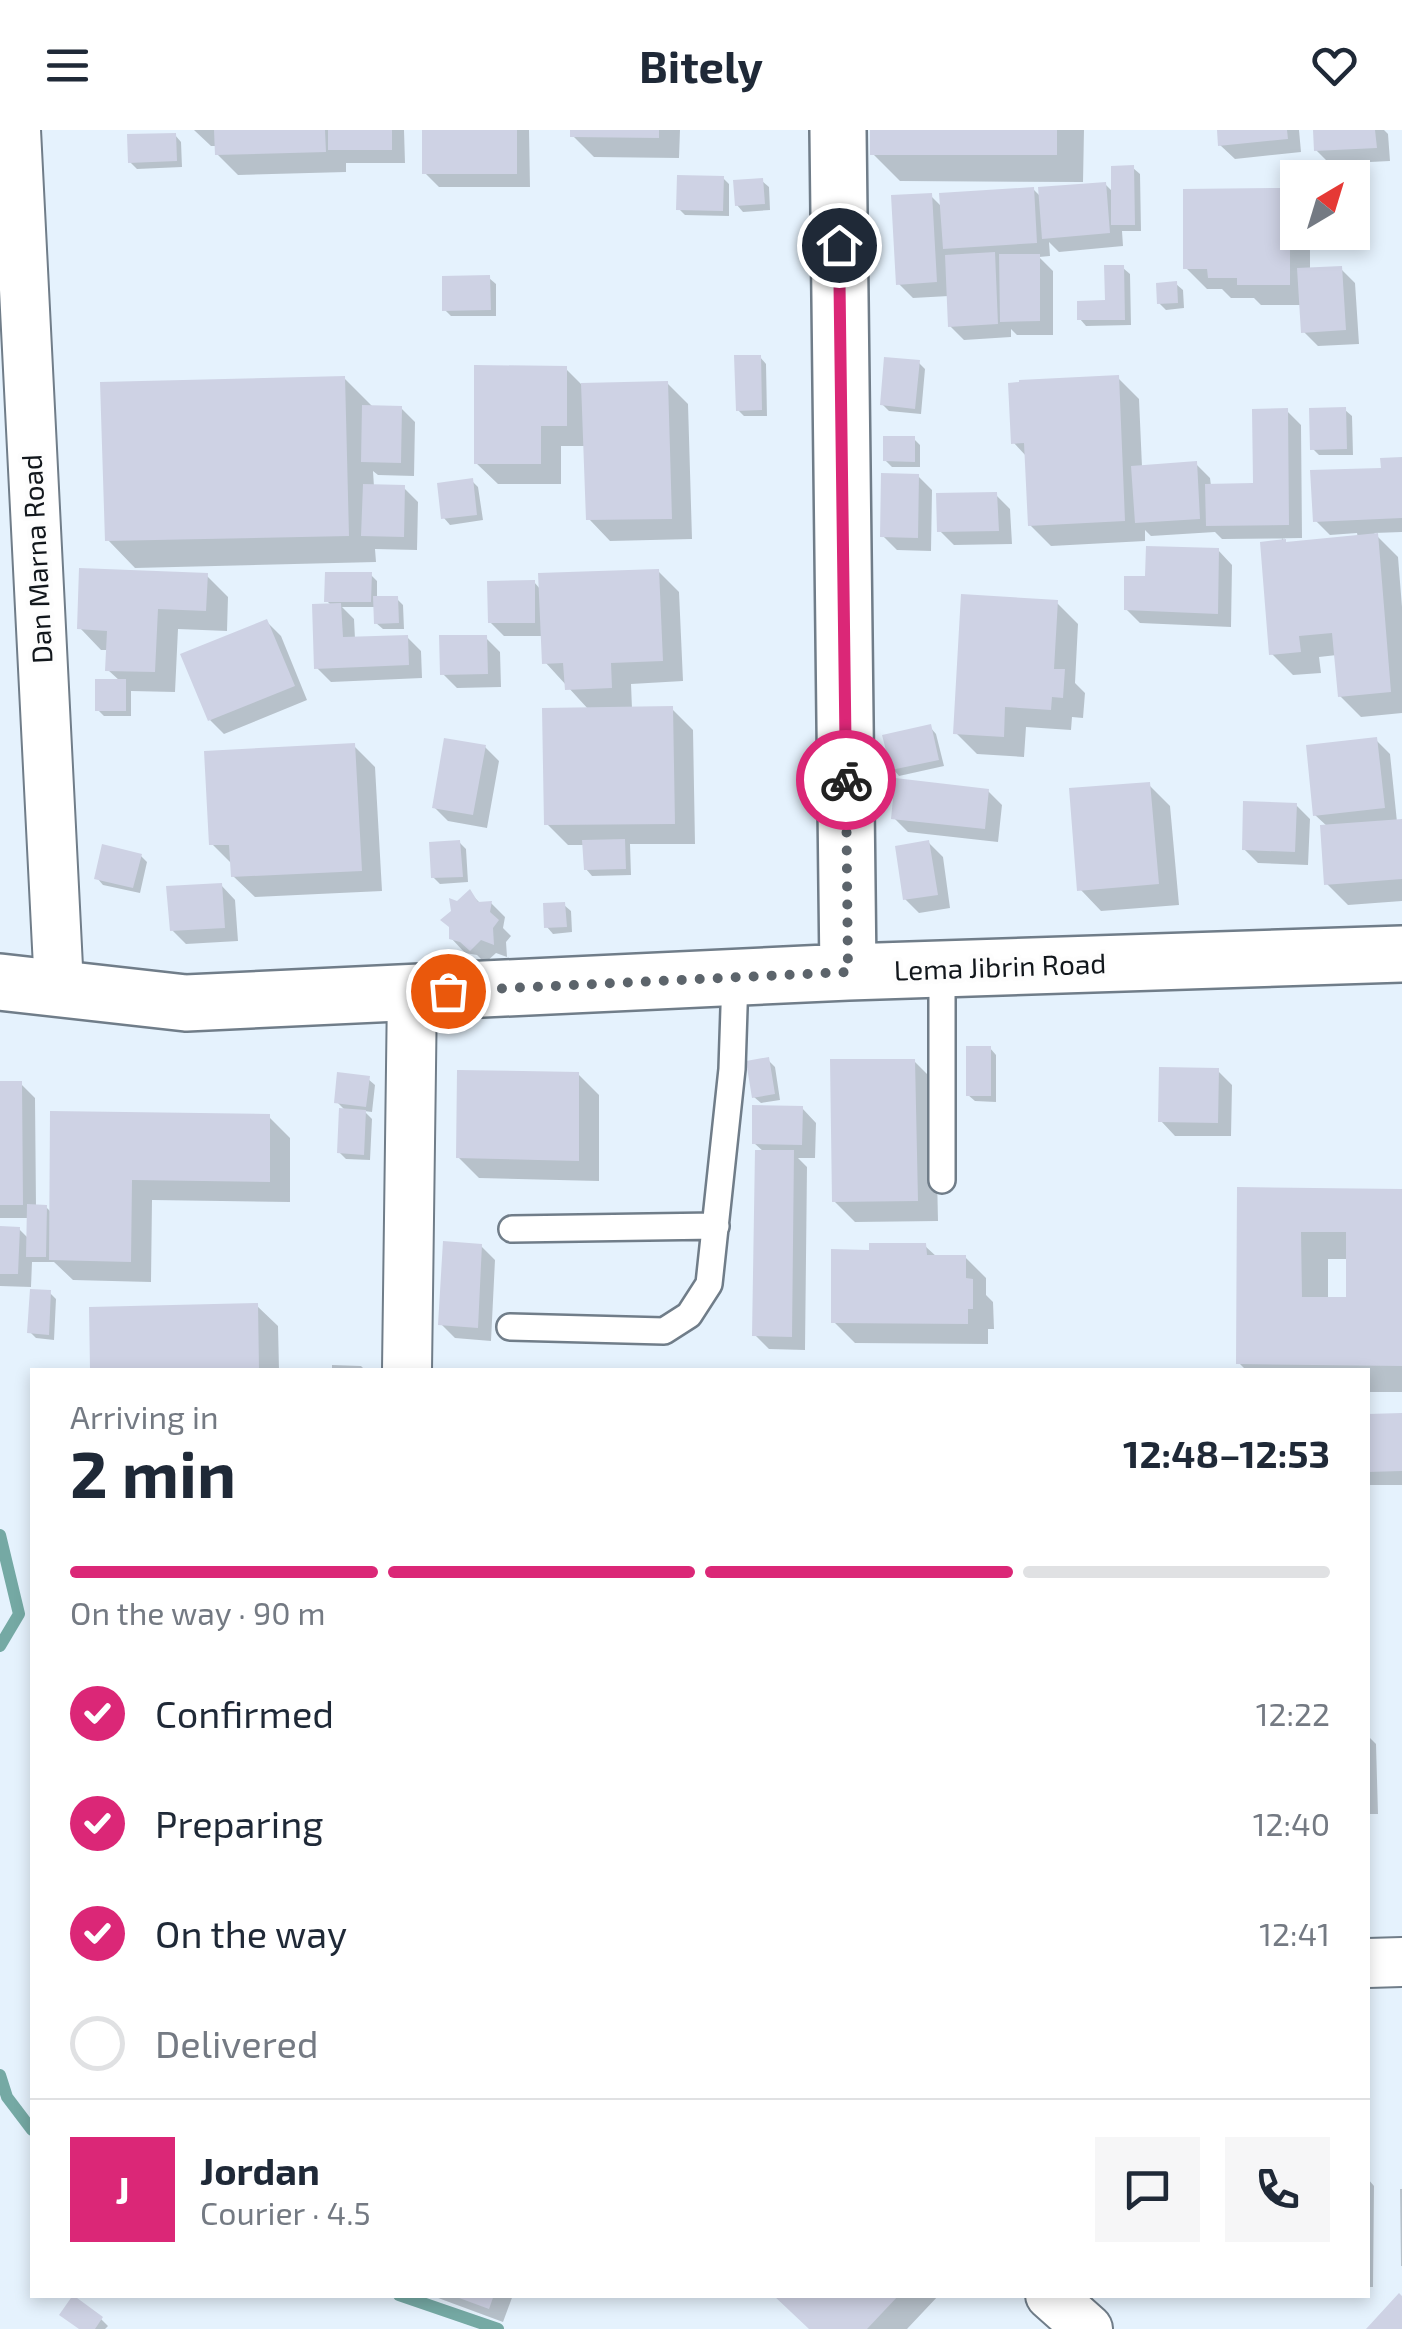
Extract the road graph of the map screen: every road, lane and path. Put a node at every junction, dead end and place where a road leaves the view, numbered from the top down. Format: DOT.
graph roads {
  1 [pos="16,130"];
  2 [pos="838,130"];
  3 [pos="1402,954"];
  4 [pos="942,969"];
  5 [pos="848,972"];
  6 [pos="735,978"];
  7 [pos="0,982"];
  8 [pos="59,988"];
  9 [pos="412,992"];
  10 [pos="942,1180"];
  11 [pos="716,1226"];
  12 [pos="512,1229"];
  13 [pos="510,1327"];
  14 [pos="407,1368"];
  15 [pos="1402,1962"];
  16 [pos="1370,1963"];
  17 [pos="1053,2298"];
  18 [pos="1088,2329"];
  1 -- 8 [label="street, Dan Marna Road"];
  2 -- 5 [label="street"];
  3 -- 4 [label="street, Lema Jibrin Road"];
  4 -- 5 [label="street, Lema Jibrin Road"];
  4 -- 10 [label="lane"];
  5 -- 6 [label="street, Lema Jibrin Road"];
  6 -- 9 [label="street, Lema Jibrin Road"];
  6 -- 11 [label="lane"];
  7 -- 8 [label="street, Lema Jibrin Road"];
  8 -- 9 [label="street, Lema Jibrin Road"];
  9 -- 14 [label="street"];
  11 -- 12 [label="lane"];
  11 -- 13 [label="lane"];
  15 -- 16 [label="street"];
  17 -- 18 [label="street"];
}
